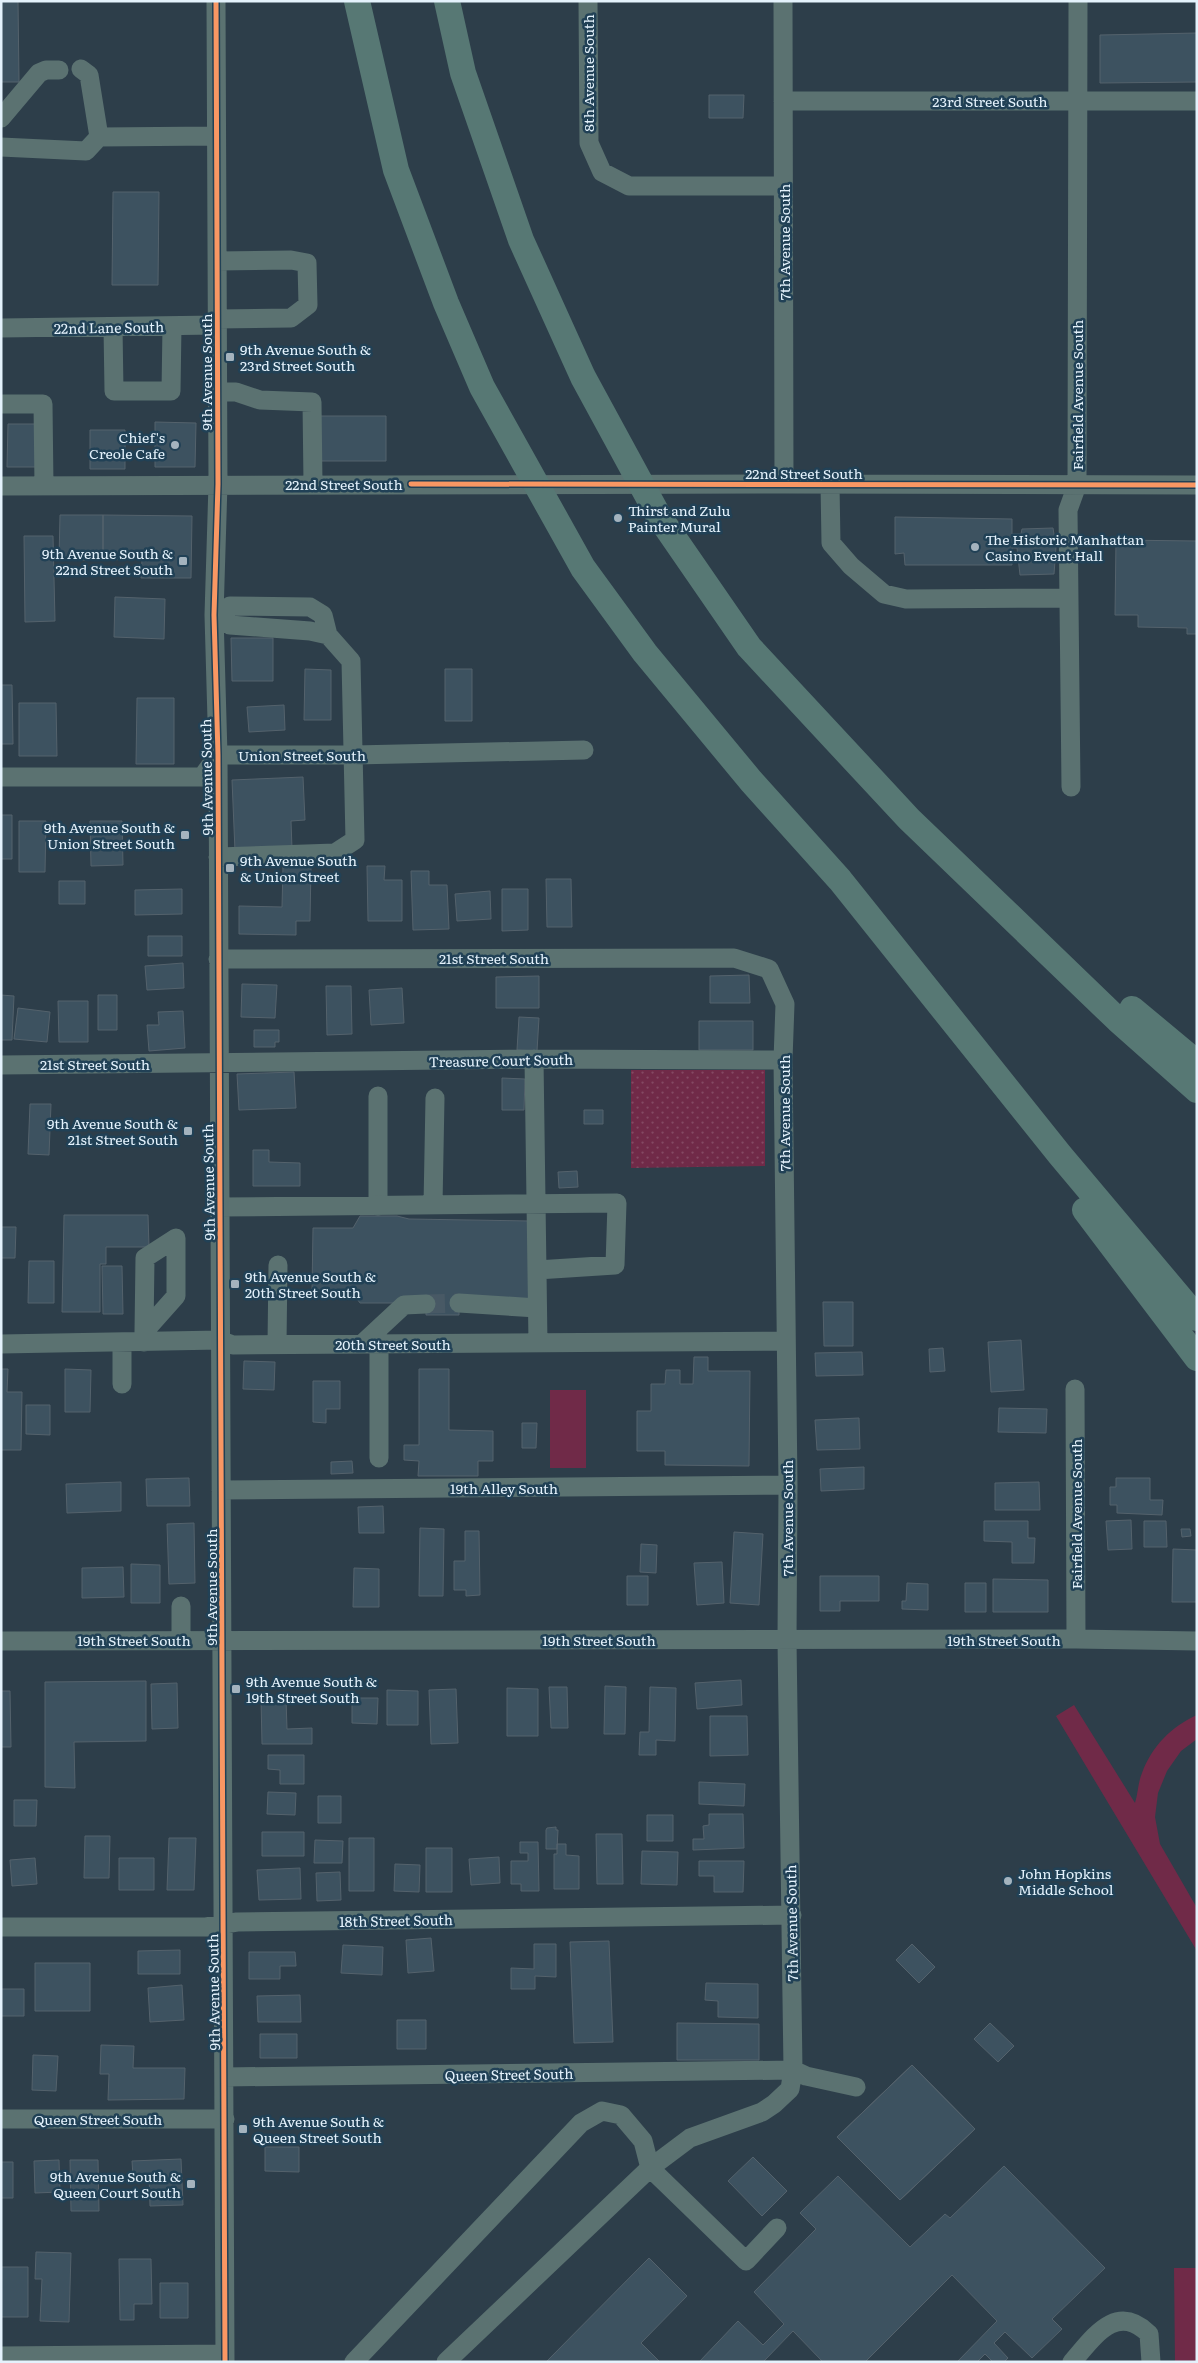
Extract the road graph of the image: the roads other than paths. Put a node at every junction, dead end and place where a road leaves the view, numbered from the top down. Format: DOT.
graph roads {
  1 [pos="216,1"];
  2 [pos="357,1"];
  3 [pos="447,1"];
  4 [pos="588,1"];
  5 [pos="783,1"];
  6 [pos="1078,1"];
  7 [pos="81,69"];
  8 [pos="59,70"];
  9 [pos="783,101"];
  10 [pos="1197,101"];
  11 [pos="1078,102"];
  12 [pos="1,118"];
  13 [pos="216,136"];
  14 [pos="99,137"];
  15 [pos="1,147"];
  16 [pos="784,186"];
  17 [pos="217,261"];
  18 [pos="217,322"];
  19 [pos="172,326"];
  20 [pos="113,327"];
  21 [pos="1,328"];
  22 [pos="218,392"];
  23 [pos="1,404"];
  24 [pos="218,484"];
  25 [pos="313,484"];
  26 [pos="784,484"];
  27 [pos="830,484"];
  28 [pos="1077,485"];
  29 [pos="1197,485"];
  30 [pos="1,486"];
  31 [pos="44,486"];
  32 [pos="1069,598"];
  33 [pos="218,615"];
  34 [pos="584,750"];
  35 [pos="218,755"];
  36 [pos="354,755"];
  37 [pos="1,777"];
  38 [pos="1071,787"];
  39 [pos="909,820"];
  40 [pos="218,857"];
  41 [pos="840,880"];
  42 [pos="218,959"];
  43 [pos="769,969"];
  44 [pos="534,1059"];
  45 [pos="784,1060"];
  46 [pos="1197,1063"];
  47 [pos="1,1064"];
  48 [pos="218,1064"];
  49 [pos="1197,1090"];
  50 [pos="378,1096"];
  51 [pos="435,1098"];
  52 [pos="536,1204"];
  53 [pos="433,1205"];
  54 [pos="378,1206"];
  55 [pos="219,1207"];
  56 [pos="278,1265"];
  57 [pos="537,1270"];
  58 [pos="426,1304"];
  59 [pos="459,1304"];
  60 [pos="537,1308"];
  61 [pos="1197,1318"];
  62 [pos="220,1340"];
  63 [pos="786,1341"];
  64 [pos="122,1342"];
  65 [pos="538,1343"];
  66 [pos="1,1344"];
  67 [pos="277,1344"];
  68 [pos="370,1344"];
  69 [pos="1197,1358"];
  70 [pos="122,1384"];
  71 [pos="1075,1390"];
  72 [pos="379,1458"];
  73 [pos="788,1485"];
  74 [pos="221,1490"];
  75 [pos="181,1606"];
  76 [pos="1076,1639"];
  77 [pos="1,1640"];
  78 [pos="181,1640"];
  79 [pos="223,1640"];
  80 [pos="787,1640"];
  81 [pos="1197,1641"];
  82 [pos="792,1915"];
  83 [pos="223,1923"];
  84 [pos="1,1927"];
  85 [pos="793,2070"];
  86 [pos="225,2077"];
  87 [pos="856,2087"];
  88 [pos="1,2119"];
  89 [pos="225,2119"];
  90 [pos="650,2168"];
  91 [pos="777,2228"];
  92 [pos="1,2356"];
  93 [pos="225,2358"];
  94 [pos="354,2362"];
  95 [pos="446,2362"];
  96 [pos="1072,2362"];
  97 [pos="1151,2362"];
  1 -- 13 [label="street, 9th Avenue South"];
  2 -- 41 [label="highway"];
  3 -- 39 [label="highway"];
  4 -- 16 [label="street, 8th Avenue South"];
  5 -- 9 [label="street, 7th Avenue South"];
  6 -- 11 [label="street, Fairfield Avenue South"];
  7 -- 14 [label="street"];
  8 -- 12 [label="street"];
  9 -- 11 [label="street, 23rd Street South"];
  9 -- 16 [label="street, 7th Avenue South"];
  10 -- 11 [label="street, 23rd Street South"];
  11 -- 28 [label="street, Fairfield Avenue South"];
  13 -- 14 [label="street"];
  13 -- 17 [label="street, 9th Avenue South"];
  14 -- 15 [label="street"];
  16 -- 26 [label="street, 7th Avenue South"];
  17 -- 18 [label="street, 9th Avenue South"];
  17 -- 18 [label="street, 22nd Lane South"];
  18 -- 19 [label="street, 22nd Lane South"];
  18 -- 22 [label="street, 9th Avenue South"];
  19 -- 20 [label="street, 22nd Lane South"];
  19 -- 20 [label="street"];
  20 -- 21 [label="street, 22nd Lane South"];
  22 -- 24 [label="street, 9th Avenue South"];
  22 -- 25 [label="street"];
  23 -- 31 [label="street"];
  24 -- 25 [label="street, 22nd Street South"];
  24 -- 31 [label="street, 22nd Street South"];
  24 -- 33 [label="street, 9th Avenue South"];
  25 -- 26 [label="street, 22nd Street South"];
  26 -- 27 [label="street, 22nd Street South"];
  27 -- 28 [label="street, 22nd Street South"];
  27 -- 32 [label="street"];
  28 -- 29 [label="street, 22nd Street South"];
  28 -- 32 [label="street, Fairfield Avenue South"];
  30 -- 31 [label="street, 22nd Street South"];
  32 -- 38 [label="street, Fairfield Avenue South"];
  33 -- 35 [label="street, 9th Avenue South"];
  33 -- 36 [label="street"];
  34 -- 36 [label="street, Union Street South"];
  35 -- 36 [label="street, Union Street South"];
  35 -- 37 [label="street, Union Street South"];
  35 -- 40 [label="street, 9th Avenue South"];
  36 -- 40 [label="street"];
  39 -- 46 [label="highway"];
  39 -- 49 [label="highway"];
  40 -- 42 [label="street, 9th Avenue South"];
  41 -- 61 [label="highway"];
  41 -- 69 [label="highway"];
  42 -- 43 [label="street, 21st Street South"];
  42 -- 48 [label="street, 9th Avenue South"];
  43 -- 45 [label="street, 7th Avenue South"];
  44 -- 45 [label="street, Treasure Court South"];
  44 -- 48 [label="street, Treasure Court South"];
  44 -- 52 [label="street"];
  45 -- 63 [label="street, 7th Avenue South"];
  47 -- 48 [label="street, 21st Street South"];
  48 -- 55 [label="street, 9th Avenue South"];
  50 -- 54 [label="street"];
  51 -- 53 [label="street"];
  52 -- 53 [label="street"];
  52 -- 57 [label="street"];
  52 -- 57 [label="street"];
  53 -- 54 [label="street"];
  54 -- 55 [label="street"];
  55 -- 62 [label="street, 9th Avenue South"];
  56 -- 67 [label="street"];
  57 -- 60 [label="street"];
  58 -- 68 [label="street"];
  59 -- 60 [label="street"];
  60 -- 65 [label="street"];
  62 -- 64 [label="street, 20th Street South"];
  62 -- 67 [label="street, 20th Street South"];
  62 -- 74 [label="street, 9th Avenue South"];
  63 -- 65 [label="street, 20th Street South"];
  63 -- 73 [label="street, 7th Avenue South"];
  64 -- 66 [label="street, 20th Street South"];
  64 -- 70 [label="street"];
  65 -- 68 [label="street, 20th Street South"];
  67 -- 68 [label="street, 20th Street South"];
  68 -- 72 [label="street"];
  71 -- 76 [label="street, Fairfield Avenue South"];
  73 -- 74 [label="street, 19th Alley South"];
  73 -- 80 [label="street, 7th Avenue South"];
  74 -- 79 [label="street, 9th Avenue South"];
  75 -- 78 [label="street"];
  76 -- 80 [label="street, 19th Street South"];
  76 -- 81 [label="street, 19th Street South"];
  77 -- 78 [label="street, 19th Street South"];
  78 -- 79 [label="street, 19th Street South"];
  79 -- 80 [label="street, 19th Street South"];
  79 -- 83 [label="street, 9th Avenue South"];
  80 -- 82 [label="street, 7th Avenue South"];
  82 -- 83 [label="street, 18th Street South"];
  82 -- 85 [label="street, 7th Avenue South"];
  83 -- 84 [label="street, 18th Street South"];
  83 -- 86 [label="street, 9th Avenue South"];
  85 -- 86 [label="street, Queen Street South"];
  85 -- 87 [label="street"];
  85 -- 90 [label="street, 7th Avenue South"];
  86 -- 89 [label="street, 9th Avenue South"];
  88 -- 89 [label="street, Queen Street South"];
  89 -- 93 [label="street, 9th Avenue South"];
  90 -- 91 [label="street"];
  90 -- 94 [label="street"];
  90 -- 95 [label="street, 7th Avenue South"];
  92 -- 93 [label="street"];
  96 -- 97 [label="street"];
}
